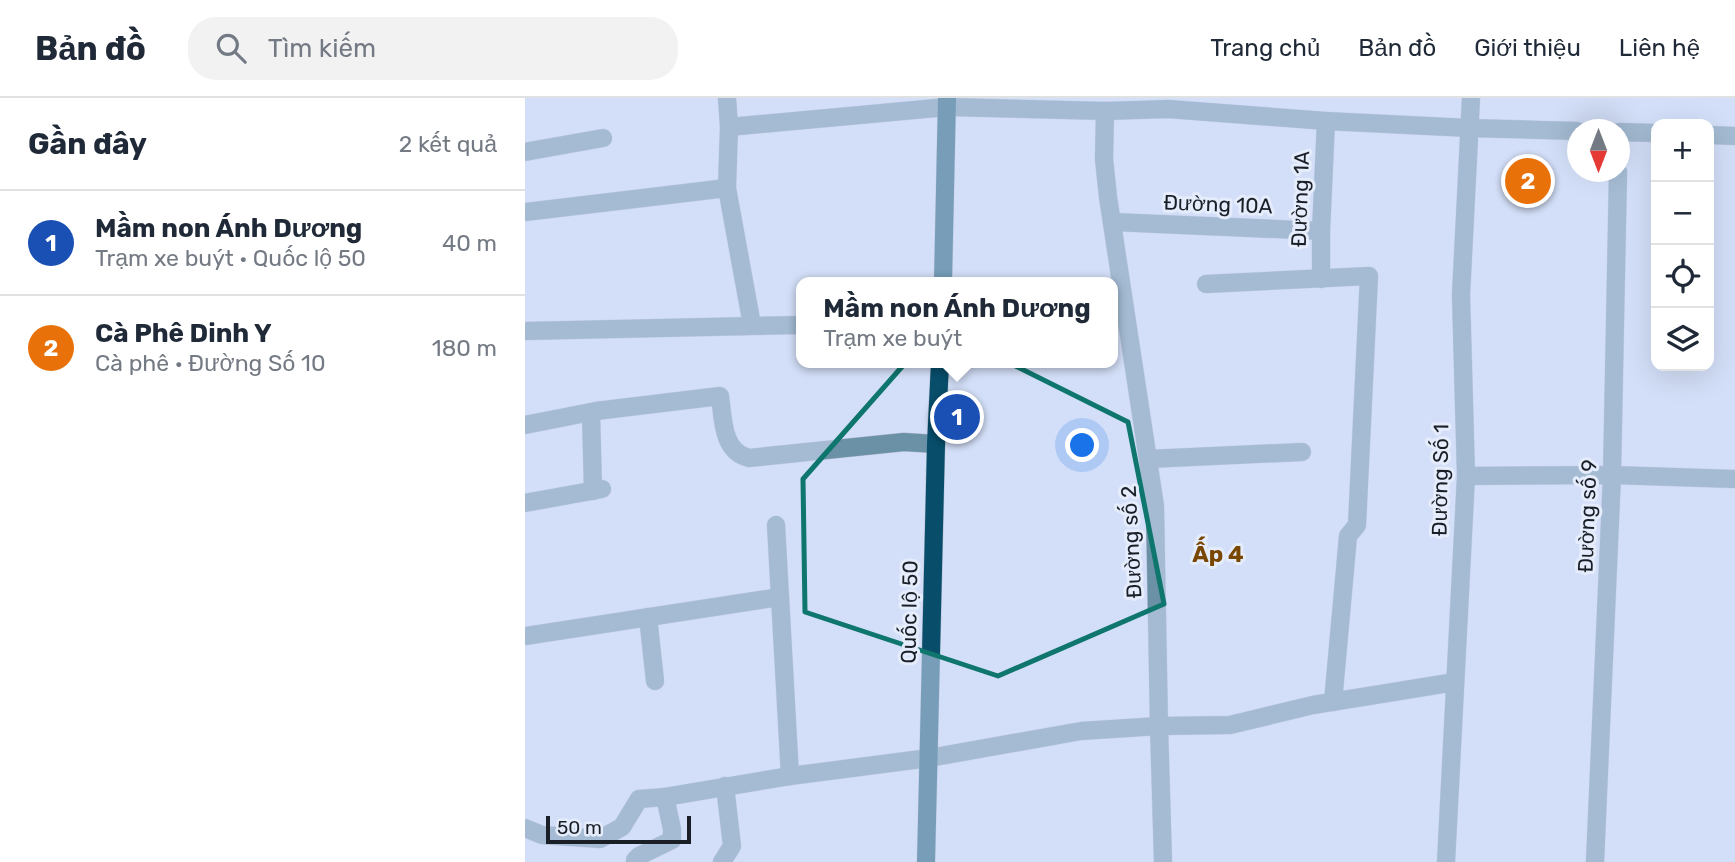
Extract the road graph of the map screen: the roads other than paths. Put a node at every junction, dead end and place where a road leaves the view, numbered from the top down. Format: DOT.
graph roads {
  1 [pos="727,98"];
  2 [pos="1471,98"];
  3 [pos="947,103"];
  4 [pos="1168,104"];
  5 [pos="1105,111"];
  6 [pos="1326,121"];
  7 [pos="729,127"];
  8 [pos="1469,128"];
  9 [pos="1567,131"];
  10 [pos="1630,132"];
  11 [pos="1651,133"];
  12 [pos="1714,135"];
  13 [pos="1735,136"];
  14 [pos="603,138"];
  15 [pos="525,152"];
  16 [pos="1618,182"];
  17 [pos="727,188"];
  18 [pos="525,212"];
  19 [pos="1112,222"];
  20 [pos="1321,230"];
  21 [pos="943,277"];
  22 [pos="1321,279"];
  23 [pos="1206,284"];
  24 [pos="752,325"];
  25 [pos="796,326"];
  26 [pos="525,331"];
  27 [pos="940,368"];
  28 [pos="591,412"];
  29 [pos="525,425"];
  30 [pos="936,444"];
  31 [pos="1302,453"];
  32 [pos="1148,459"];
  33 [pos="1612,475"];
  34 [pos="1466,476"];
  35 [pos="1735,479"];
  36 [pos="525,503"];
  37 [pos="776,526"];
  38 [pos="780,597"];
  39 [pos="648,617"];
  40 [pos="525,636"];
  41 [pos="655,681"];
  42 [pos="1455,682"];
  43 [pos="1333,702"];
  44 [pos="1159,726"];
  45 [pos="929,758"];
  46 [pos="790,776"];
  47 [pos="725,786"];
  48 [pos="665,797"];
  49 [pos="525,828"];
  50 [pos="635,862"];
  51 [pos="722,862"];
  52 [pos="926,862"];
  53 [pos="1163,862"];
  54 [pos="1446,862"];
  55 [pos="1595,862"];
  1 -- 7 [label="street"];
  2 -- 8 [label="street, Đường Số 1"];
  3 -- 5 [label="street"];
  3 -- 7 [label="street"];
  3 -- 21 [label="main road"];
  4 -- 5 [label="street"];
  4 -- 6 [label="street"];
  5 -- 19 [label="street, Đường số 2"];
  6 -- 8 [label="street"];
  6 -- 20 [label="street, Đường 1A"];
  7 -- 17 [label="street"];
  8 -- 9 [label="street"];
  8 -- 34 [label="street, Đường Số 1"];
  10 -- 11 [label="street"];
  12 -- 13 [label="street"];
  14 -- 15 [label="street"];
  16 -- 33 [label="street, Đường số 9"];
  17 -- 18 [label="street"];
  17 -- 24 [label="street"];
  19 -- 20 [label="street, Đường 10A"];
  19 -- 32 [label="street, Đường số 2"];
  20 -- 22 [label="street, Đường 1A"];
  22 -- 23 [label="street"];
  22 -- 43 [label="street"];
  24 -- 25 [label="street"];
  24 -- 26 [label="street"];
  27 -- 30 [label="main road, Quốc lộ 50"];
  28 -- 29 [label="street"];
  28 -- 30 [label="street"];
  28 -- 36 [label="street"];
  30 -- 45 [label="main road, Quốc lộ 50"];
  31 -- 32 [label="street"];
  32 -- 44 [label="street, Đường số 2"];
  33 -- 34 [label="street"];
  33 -- 35 [label="street"];
  33 -- 55 [label="street, Đường số 9"];
  34 -- 42 [label="street, Đường Số 1"];
  37 -- 38 [label="street"];
  38 -- 39 [label="street"];
  38 -- 46 [label="street"];
  39 -- 40 [label="street"];
  39 -- 41 [label="street"];
  42 -- 43 [label="street"];
  42 -- 54 [label="street, Đường Số 1"];
  43 -- 44 [label="street"];
  44 -- 45 [label="street"];
  44 -- 53 [label="street, Đường số 2"];
  45 -- 46 [label="street"];
  45 -- 52 [label="main road, Quốc lộ 50"];
  46 -- 47 [label="street"];
  47 -- 48 [label="street"];
  47 -- 51 [label="street"];
  48 -- 49 [label="street"];
  48 -- 50 [label="street"];
}
